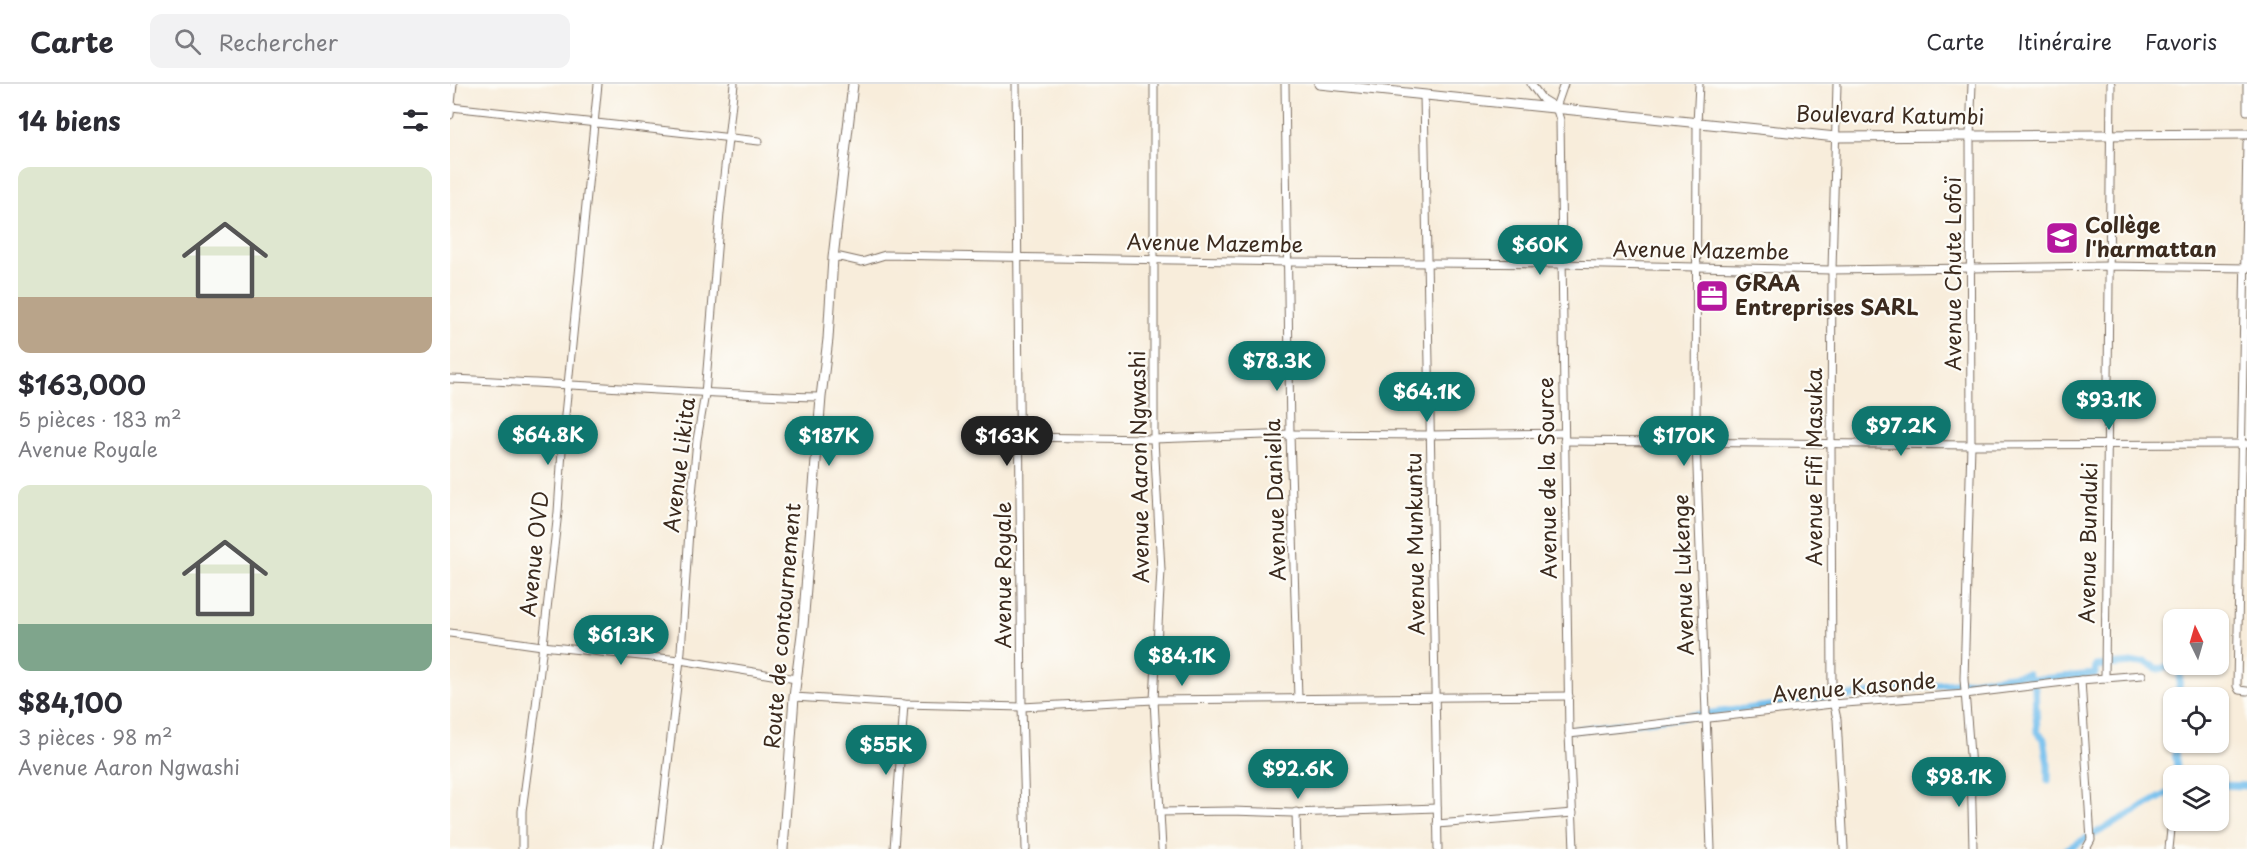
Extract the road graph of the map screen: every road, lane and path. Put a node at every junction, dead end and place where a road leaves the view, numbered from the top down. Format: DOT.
graph roads {
  1 [pos="453,84"];
  2 [pos="598,84"];
  3 [pos="734,84"];
  4 [pos="853,84"];
  5 [pos="1016,84"];
  6 [pos="1154,84"];
  7 [pos="1285,84"];
  8 [pos="1319,84"];
  9 [pos="1531,84"];
  10 [pos="1564,84"];
  11 [pos="1699,84"];
  12 [pos="1837,84"];
  13 [pos="1972,84"];
  14 [pos="2111,84"];
  15 [pos="2247,84"];
  16 [pos="1424,95"];
  17 [pos="1556,107"];
  18 [pos="450,111"];
  19 [pos="2247,111"];
  20 [pos="594,124"];
  21 [pos="1697,124"];
  22 [pos="2111,134"];
  23 [pos="2247,134"];
  24 [pos="1970,136"];
  25 [pos="1836,137"];
  26 [pos="728,138"];
  27 [pos="759,141"];
  28 [pos="2247,143"];
  29 [pos="832,258"];
  30 [pos="1017,258"];
  31 [pos="1153,260"];
  32 [pos="1288,262"];
  33 [pos="1426,262"];
  34 [pos="1560,264"];
  35 [pos="1697,267"];
  36 [pos="2109,267"];
  37 [pos="2245,268"];
  38 [pos="1972,269"];
  39 [pos="1832,270"];
  40 [pos="450,379"];
  41 [pos="569,384"];
  42 [pos="705,394"];
  43 [pos="821,397"];
  44 [pos="1290,434"];
  45 [pos="1430,435"];
  46 [pos="1019,437"];
  47 [pos="1564,437"];
  48 [pos="1154,439"];
  49 [pos="1695,441"];
  50 [pos="1831,443"];
  51 [pos="2107,444"];
  52 [pos="2244,444"];
  53 [pos="1971,445"];
  54 [pos="450,633"];
  55 [pos="542,646"];
  56 [pos="680,660"];
  57 [pos="2104,674"];
  58 [pos="2142,675"];
  59 [pos="796,679"];
  60 [pos="2080,680"];
  61 [pos="2247,691"];
  62 [pos="1965,692"];
  63 [pos="1569,696"];
  64 [pos="794,697"];
  65 [pos="1298,698"];
  66 [pos="1436,698"];
  67 [pos="1154,700"];
  68 [pos="904,704"];
  69 [pos="1832,705"];
  70 [pos="1022,707"];
  71 [pos="1705,719"];
  72 [pos="1569,734"];
  73 [pos="1437,808"];
  74 [pos="1160,812"];
  75 [pos="1296,812"];
  76 [pos="1573,813"];
  77 [pos="1437,824"];
  78 [pos="2171,831"];
  79 [pos="522,849"];
  80 [pos="658,849"];
  81 [pos="783,849"];
  82 [pos="894,849"];
  83 [pos="1026,849"];
  84 [pos="1162,849"];
  85 [pos="1297,849"];
  86 [pos="1438,849"];
  87 [pos="1574,849"];
  88 [pos="1711,849"];
  89 [pos="1844,849"];
  90 [pos="1973,849"];
  91 [pos="2086,849"];
  92 [pos="2169,849"];
  1 -- 18 [label="street"];
  2 -- 20 [label="street, Avenue OVD"];
  3 -- 26 [label="street, Avenue Likita"];
  4 -- 29 [label="street, Route de contournement"];
  5 -- 30 [label="street, Avenue Royale"];
  6 -- 31 [label="street, Avenue Aaron Ngwashi"];
  7 -- 32 [label="street, Avenue Daniella"];
  8 -- 16 [label="street, Boulevard Katumbi"];
  9 -- 17 [label="street"];
  10 -- 17 [label="street"];
  11 -- 21 [label="street, Avenue Lukenge"];
  12 -- 25 [label="street, Avenue Fifi Masuka"];
  13 -- 24 [label="street, Avenue Chute Lofoï"];
  14 -- 22 [label="street, Avenue Bunduki"];
  15 -- 19 [label="street"];
  16 -- 17 [label="street, Boulevard Katumbi"];
  16 -- 33 [label="street, Avenue Munkuntu"];
  17 -- 21 [label="street, Boulevard Katumbi"];
  17 -- 34 [label="street, Avenue de la Source"];
  18 -- 20 [label="street"];
  20 -- 26 [label="street"];
  20 -- 41 [label="street, Avenue OVD"];
  21 -- 25 [label="street, Boulevard Katumbi"];
  21 -- 35 [label="street, Avenue Lukenge"];
  22 -- 23 [label="street, Boulevard Katumbi"];
  22 -- 24 [label="street, Boulevard Katumbi"];
  22 -- 36 [label="street, Avenue Bunduki"];
  24 -- 25 [label="street, Boulevard Katumbi"];
  24 -- 38 [label="street, Avenue Chute Lofoï"];
  25 -- 39 [label="street, Avenue Fifi Masuka"];
  26 -- 27 [label="street"];
  26 -- 42 [label="street, Avenue Likita"];
  28 -- 37 [label="street"];
  29 -- 30 [label="street, Avenue Mazembe"];
  29 -- 43 [label="street, Route de contournement"];
  30 -- 31 [label="street, Avenue Mazembe"];
  30 -- 46 [label="street, Avenue Royale"];
  31 -- 32 [label="street, Avenue Mazembe"];
  31 -- 48 [label="street, Avenue Aaron Ngwashi"];
  32 -- 33 [label="street, Avenue Mazembe"];
  32 -- 44 [label="street, Avenue Daniella"];
  33 -- 34 [label="street, Avenue Mazembe"];
  33 -- 45 [label="street, Avenue Munkuntu"];
  34 -- 35 [label="street, Avenue Mazembe"];
  34 -- 47 [label="street, Avenue de la Source"];
  35 -- 39 [label="street, Avenue Mazembe"];
  35 -- 49 [label="street, Avenue Lukenge"];
  36 -- 37 [label="street, Avenue Mazembe"];
  36 -- 38 [label="street, Avenue Mazembe"];
  36 -- 51 [label="street, Avenue Bunduki"];
  37 -- 52 [label="street"];
  38 -- 39 [label="street, Avenue Mazembe"];
  38 -- 53 [label="street, Avenue Chute Lofoï"];
  39 -- 50 [label="street, Avenue Fifi Masuka"];
  40 -- 41 [label="street"];
  41 -- 42 [label="street"];
  41 -- 55 [label="street, Avenue OVD"];
  42 -- 43 [label="street"];
  42 -- 56 [label="street, Avenue Likita"];
  43 -- 59 [label="street, Route de contournement"];
  44 -- 45 [label="street"];
  44 -- 48 [label="street"];
  44 -- 65 [label="street, Avenue Daniella"];
  45 -- 47 [label="street"];
  45 -- 66 [label="street, Avenue Munkuntu"];
  46 -- 48 [label="street"];
  46 -- 70 [label="street, Avenue Royale"];
  47 -- 49 [label="street"];
  47 -- 63 [label="street, Avenue de la Source"];
  48 -- 67 [label="street, Avenue Aaron Ngwashi"];
  49 -- 50 [label="street"];
  49 -- 71 [label="street, Avenue Lukenge"];
  50 -- 53 [label="street"];
  50 -- 69 [label="street, Avenue Fifi Masuka"];
  51 -- 52 [label="street"];
  51 -- 53 [label="street"];
  51 -- 57 [label="street, Avenue Bunduki"];
  52 -- 61 [label="street"];
  53 -- 62 [label="street, Avenue Chute Lofoï"];
  54 -- 55 [label="street"];
  55 -- 56 [label="street"];
  55 -- 79 [label="street, Avenue OVD"];
  56 -- 59 [label="street"];
  56 -- 80 [label="street, Avenue Likita"];
  57 -- 58 [label="street, Avenue Kasonde"];
  57 -- 60 [label="street, Avenue Kasonde"];
  59 -- 64 [label="street, Route de contournement"];
  60 -- 62 [label="street, Avenue Kasonde"];
  60 -- 91 [label="street"];
  62 -- 69 [label="street, Avenue Kasonde"];
  62 -- 90 [label="street, Avenue Chute Lofoï"];
  63 -- 66 [label="street"];
  63 -- 72 [label="street, Avenue de la Source"];
  64 -- 68 [label="street"];
  64 -- 81 [label="street, Route de contournement"];
  65 -- 66 [label="street"];
  65 -- 67 [label="street"];
  66 -- 73 [label="street, Avenue Munkuntu"];
  67 -- 70 [label="street"];
  67 -- 74 [label="street, Avenue Aaron Ngwashi"];
  68 -- 70 [label="street"];
  68 -- 82 [label="street"];
  69 -- 71 [label="street, Avenue Kasonde"];
  69 -- 89 [label="street, Avenue Fifi Masuka"];
  70 -- 83 [label="street, Avenue Royale"];
  71 -- 72 [label="street, Avenue Kasonde"];
  71 -- 88 [label="street, Avenue Lukenge"];
  72 -- 76 [label="street, Avenue de la Source"];
  73 -- 75 [label="street"];
  73 -- 77 [label="street, Avenue Munkuntu"];
  74 -- 75 [label="street"];
  74 -- 84 [label="street, Avenue Aaron Ngwashi"];
  75 -- 85 [label="street"];
  76 -- 77 [label="street"];
  76 -- 87 [label="street, Avenue de la Source"];
  77 -- 86 [label="street, Avenue Munkuntu"];
  78 -- 92 [label="street"];
}
